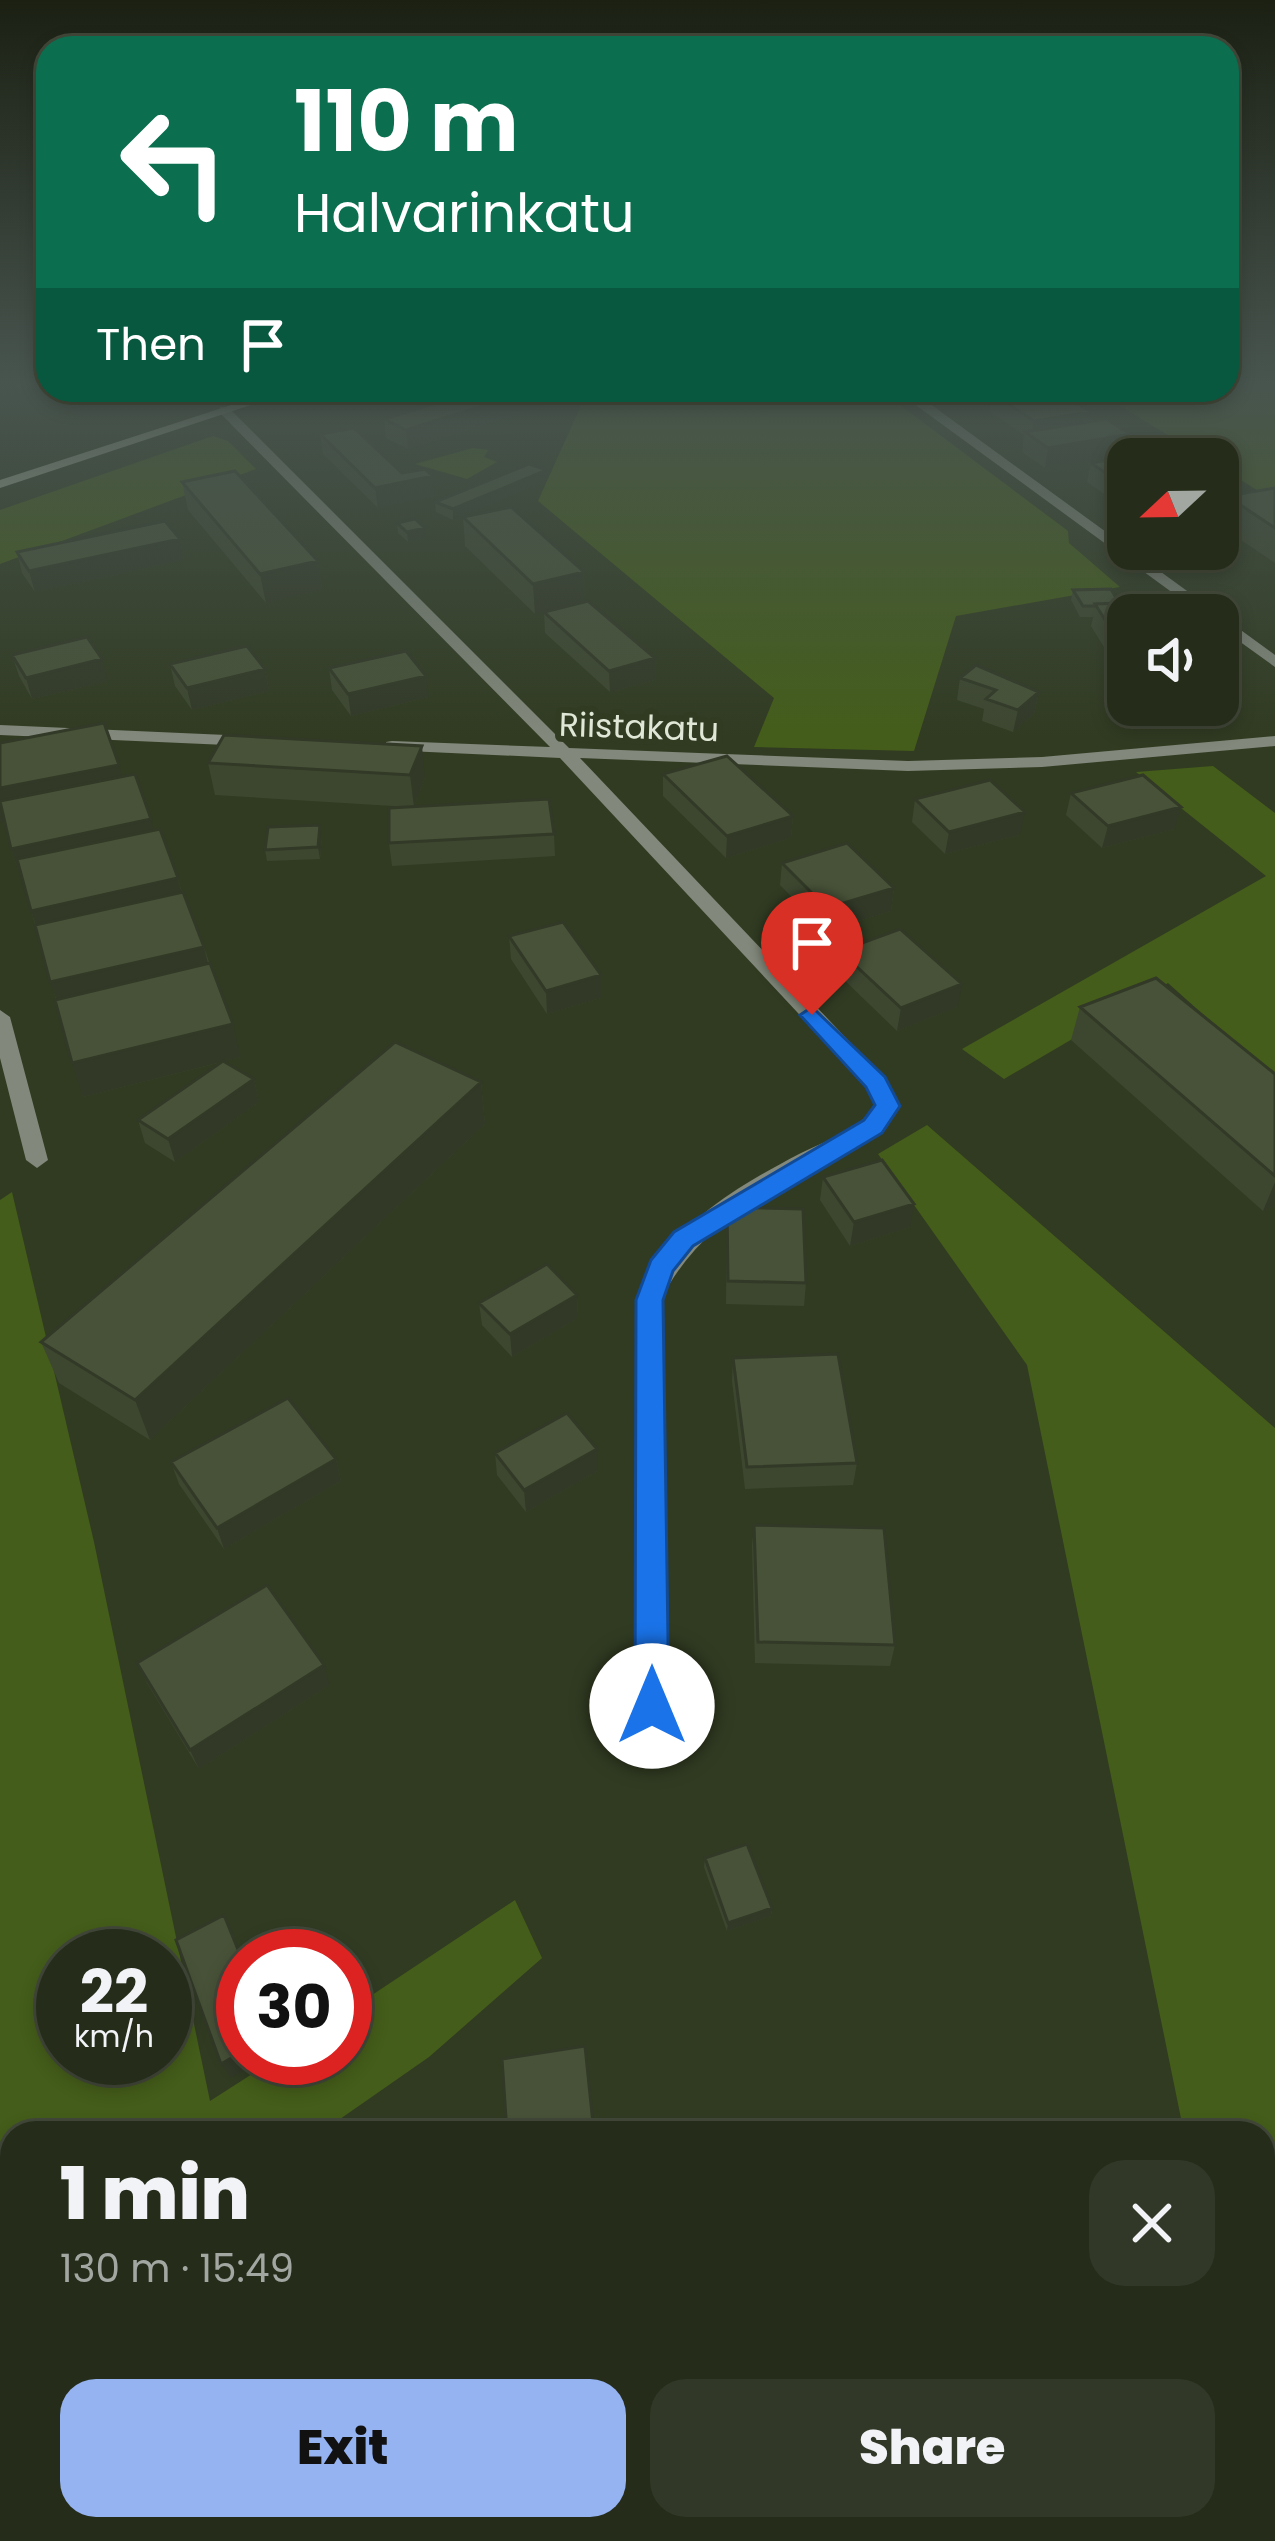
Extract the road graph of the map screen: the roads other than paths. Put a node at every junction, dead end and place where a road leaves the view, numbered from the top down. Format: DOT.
graph roads {
  1 [pos="313,500"];
  2 [pos="1054,500"];
  3 [pos="1184,594"];
  4 [pos="1239,635"];
  5 [pos="1275,662"];
  6 [pos="0,730"];
  7 [pos="267,741"];
  8 [pos="1275,741"];
  9 [pos="362,745"];
  10 [pos="566,754"];
  11 [pos="0,1017"];
  12 [pos="37,1160"];
  13 [pos="652,1706"];
  1 -- 10 [label="street"];
  2 -- 3 [label="street"];
  4 -- 5 [label="street"];
  6 -- 7 [label="street"];
  8 -- 10 [label="street, Riistakatu"];
  9 -- 10 [label="street, Riistakatu"];
  10 -- 13 [label="street"];
  11 -- 12 [label="street"];
}
